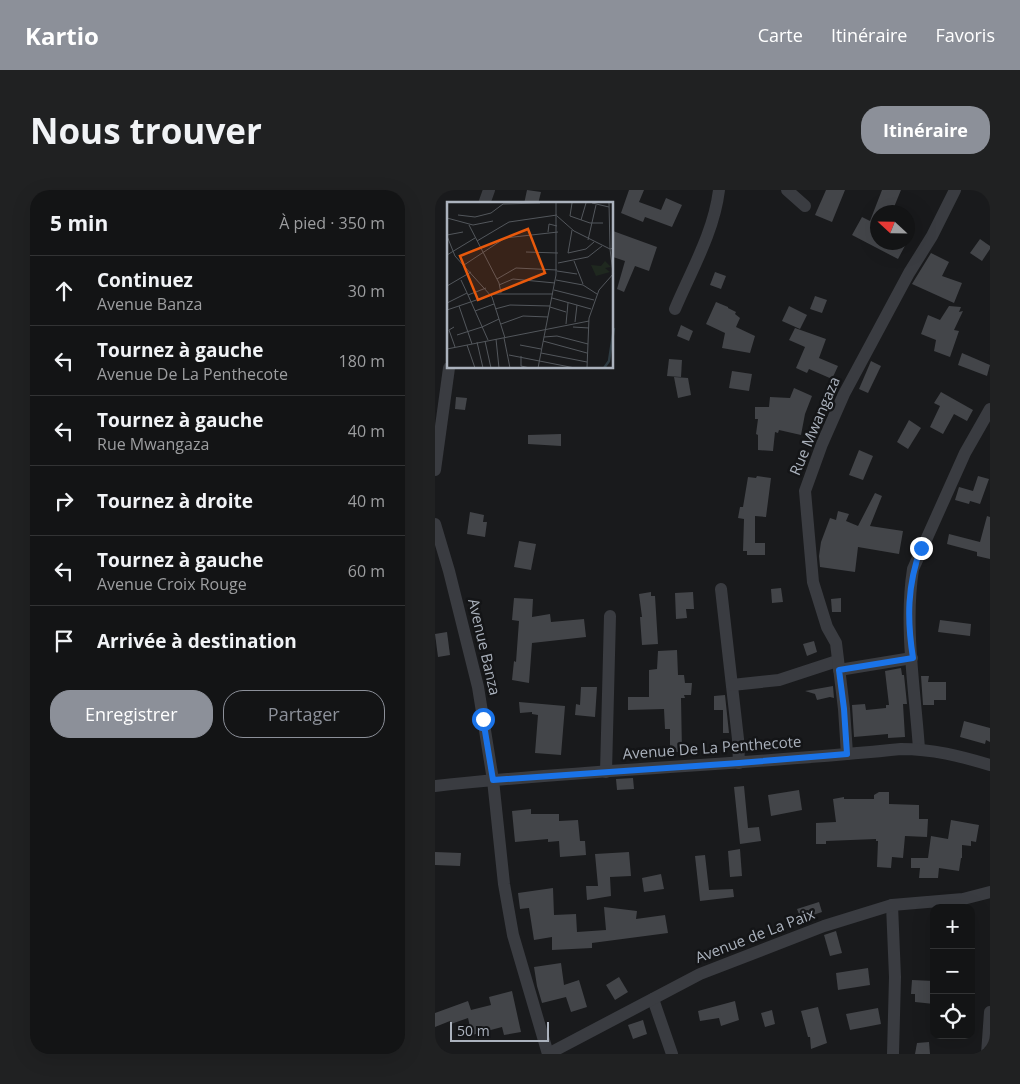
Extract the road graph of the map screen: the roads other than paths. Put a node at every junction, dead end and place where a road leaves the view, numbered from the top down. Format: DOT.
graph roads {
  1 [pos="489,190"];
  2 [pos="719,190"];
  3 [pos="787,190"];
  4 [pos="955,190"];
  5 [pos="485,202"];
  6 [pos="805,206"];
  7 [pos="675,309"];
  8 [pos="449,369"];
  9 [pos="990,409"];
  10 [pos="435,470"];
  11 [pos="435,524"];
  12 [pos="721,589"];
  13 [pos="610,616"];
  14 [pos="913,658"];
  15 [pos="838,666"];
  16 [pos="732,684"];
  17 [pos="919,749"];
  18 [pos="847,754"];
  19 [pos="739,763"];
  20 [pos="990,765"];
  21 [pos="606,772"];
  22 [pos="493,780"];
  23 [pos="435,786"];
  24 [pos="990,892"];
  25 [pos="892,905"];
  26 [pos="653,999"];
  27 [pos="990,1012"];
  28 [pos="548,1054"];
  29 [pos="672,1054"];
  30 [pos="893,1054"];
  31 [pos="987,1054"];
  1 -- 5 [label="street"];
  2 -- 7 [label="street"];
  3 -- 6 [label="street"];
  4 -- 15 [label="street, Rue Mwangaza"];
  8 -- 10 [label="street"];
  9 -- 14 [label="street"];
  11 -- 22 [label="street, Avenue Banza"];
  12 -- 16 [label="street"];
  13 -- 21 [label="street"];
  14 -- 15 [label="street"];
  14 -- 17 [label="street"];
  15 -- 16 [label="street"];
  15 -- 18 [label="street, Rue Mwangaza"];
  16 -- 19 [label="street"];
  17 -- 18 [label="street, Avenue De La Penthecote"];
  17 -- 20 [label="street, Avenue De La Penthecote"];
  18 -- 19 [label="street, Avenue De La Penthecote"];
  19 -- 21 [label="street, Avenue De La Penthecote"];
  21 -- 22 [label="street, Avenue De La Penthecote"];
  22 -- 23 [label="street, Avenue De La Penthecote"];
  22 -- 28 [label="street, Avenue Banza"];
  24 -- 25 [label="street, Avenue de La Paix"];
  25 -- 26 [label="street, Avenue de La Paix"];
  25 -- 30 [label="street"];
  26 -- 28 [label="street, Avenue de La Paix"];
  26 -- 29 [label="street"];
  27 -- 31 [label="street"];
}
